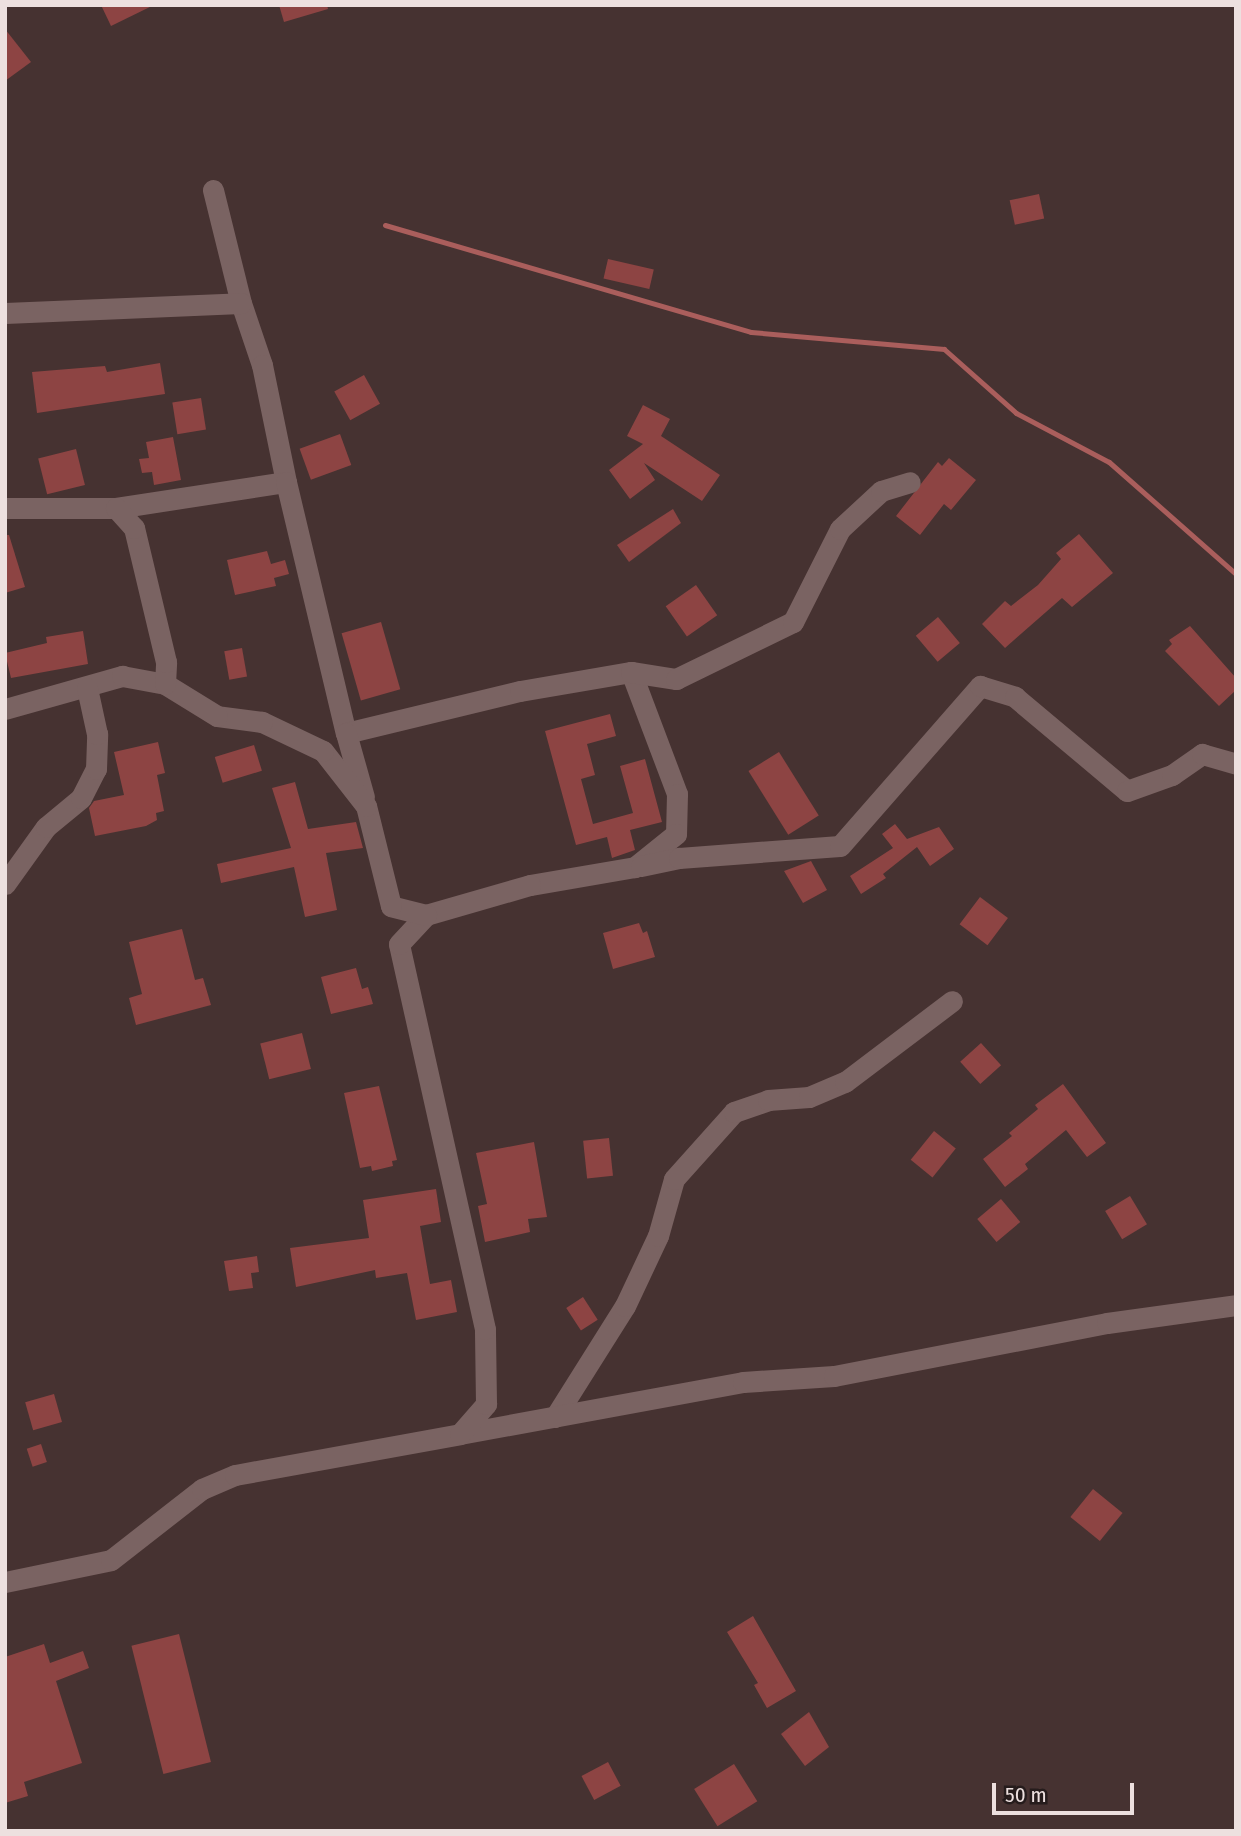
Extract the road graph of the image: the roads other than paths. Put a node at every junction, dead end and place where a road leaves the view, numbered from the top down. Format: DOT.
graph roads {
  1 [pos="213,190"];
  2 [pos="240,303"];
  3 [pos="5,313"];
  4 [pos="286,482"];
  5 [pos="911,482"];
  6 [pos="5,508"];
  7 [pos="117,508"];
  8 [pos="631,672"];
  9 [pos="165,684"];
  10 [pos="87,688"];
  11 [pos="5,709"];
  12 [pos="346,733"];
  13 [pos="1236,764"];
  14 [pos="366,806"];
  15 [pos="635,867"];
  16 [pos="5,884"];
  17 [pos="426,915"];
  18 [pos="951,1001"];
  19 [pos="1236,1304"];
  20 [pos="555,1418"];
  21 [pos="460,1434"];
  22 [pos="5,1582"];
  1 -- 2 [label="street"];
  2 -- 3 [label="street"];
  2 -- 4 [label="street"];
  4 -- 7 [label="street"];
  4 -- 12 [label="street"];
  5 -- 8 [label="street"];
  6 -- 7 [label="street"];
  7 -- 9 [label="street"];
  8 -- 12 [label="street"];
  8 -- 15 [label="street"];
  9 -- 10 [label="street"];
  9 -- 14 [label="street"];
  10 -- 11 [label="street"];
  10 -- 16 [label="street"];
  12 -- 14 [label="street"];
  13 -- 15 [label="street"];
  14 -- 17 [label="street"];
  15 -- 17 [label="street"];
  17 -- 21 [label="street"];
  18 -- 20 [label="street"];
  19 -- 20 [label="street"];
  20 -- 21 [label="street"];
  21 -- 22 [label="street"];
}
